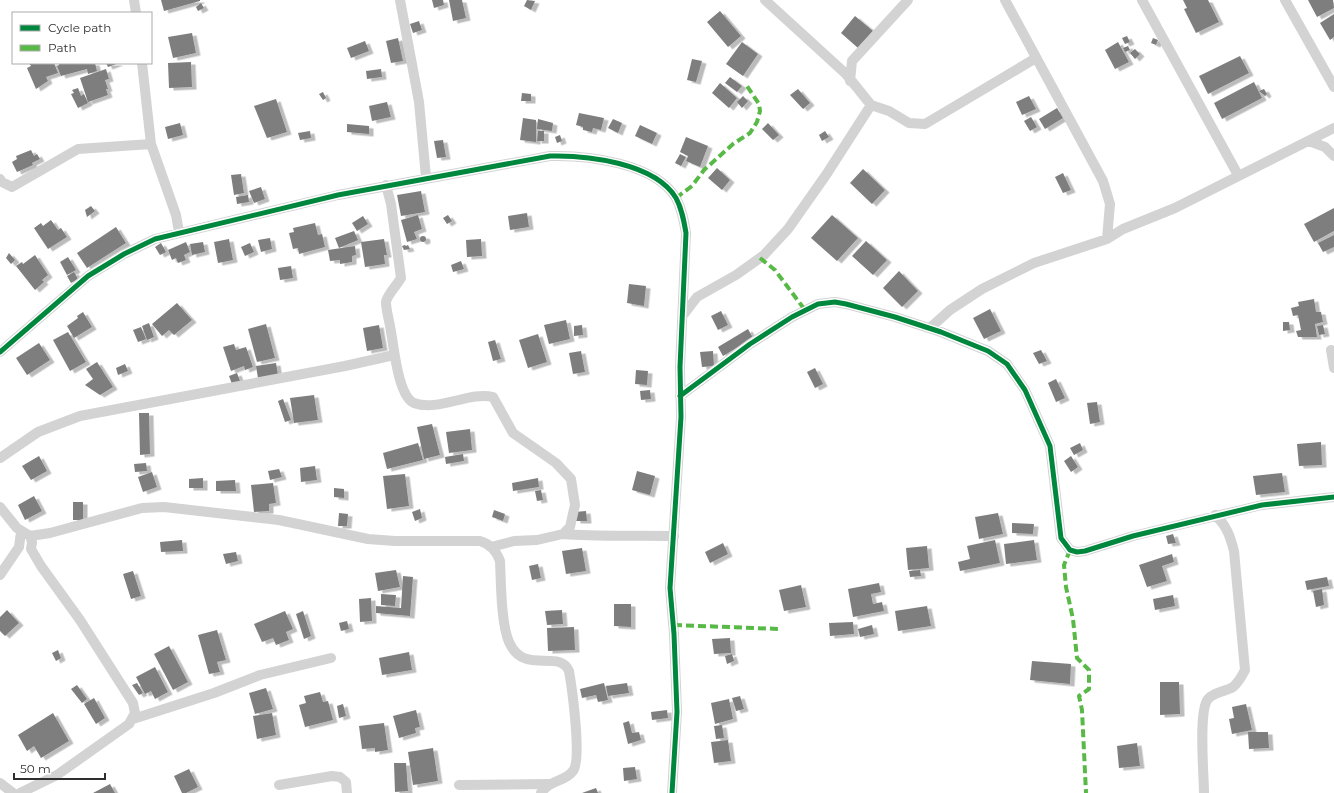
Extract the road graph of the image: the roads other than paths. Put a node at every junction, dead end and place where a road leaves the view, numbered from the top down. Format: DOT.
graph roads {
  1 [pos="134,0"];
  2 [pos="400,0"];
  3 [pos="765,0"];
  4 [pos="908,0"];
  5 [pos="1005,0"];
  6 [pos="1143,0"];
  7 [pos="1285,0"];
  8 [pos="136,12"];
  9 [pos="1036,58"];
  10 [pos="142,64"];
  11 [pos="850,81"];
  12 [pos="1333,82"];
  13 [pos="870,105"];
  14 [pos="1334,128"];
  15 [pos="1309,141"];
  16 [pos="151,144"];
  17 [pos="1334,156"];
  18 [pos="1238,175"];
  19 [pos="426,177"];
  20 [pos="0,179"];
  21 [pos="386,185"];
  22 [pos="179,232"];
  23 [pos="1107,239"];
  24 [pos="684,314"];
  25 [pos="930,328"];
  26 [pos="1331,350"];
  27 [pos="0,352"];
  28 [pos="394,355"];
  29 [pos="1334,368"];
  30 [pos="680,396"];
  31 [pos="0,458"];
  32 [pos="1334,497"];
  33 [pos="0,507"];
  34 [pos="1215,515"];
  35 [pos="25,534"];
  36 [pos="563,534"];
  37 [pos="674,536"];
  38 [pos="19,547"];
  39 [pos="491,547"];
  40 [pos="31,549"];
  41 [pos="0,575"];
  42 [pos="331,658"];
  43 [pos="133,719"];
  44 [pos="0,783"];
  45 [pos="549,784"];
  46 [pos="279,785"];
  47 [pos="459,785"];
  48 [pos="13,793"];
  49 [pos="20,793"];
  50 [pos="347,793"];
  51 [pos="541,793"];
  52 [pos="672,793"];
  53 [pos="1204,793"];
  1 -- 8 [label="street"];
  2 -- 19 [label="street"];
  3 -- 11 [label="street"];
  4 -- 11 [label="street"];
  5 -- 9 [label="street"];
  6 -- 18 [label="street"];
  7 -- 12 [label="street"];
  9 -- 13 [label="street"];
  9 -- 23 [label="street"];
  10 -- 16 [label="street"];
  11 -- 13 [label="street"];
  13 -- 24 [label="street"];
  14 -- 15 [label="street"];
  15 -- 17 [label="street"];
  15 -- 18 [label="street"];
  16 -- 20 [label="street"];
  16 -- 22 [label="street"];
  18 -- 23 [label="street"];
  19 -- 21 [label="street"];
  19 -- 24 [label="street"];
  21 -- 22 [label="street"];
  21 -- 28 [label="street"];
  22 -- 27 [label="street"];
  23 -- 25 [label="street"];
  24 -- 30 [label="street"];
  25 -- 30 [label="street"];
  25 -- 34 [label="street"];
  26 -- 29 [label="street"];
  28 -- 31 [label="street"];
  28 -- 36 [label="street"];
  30 -- 37 [label="street"];
  32 -- 34 [label="street"];
  33 -- 35 [label="street"];
  34 -- 53 [label="street"];
  35 -- 38 [label="street"];
  35 -- 39 [label="street"];
  35 -- 40 [label="street"];
  36 -- 37 [label="street"];
  36 -- 39 [label="street"];
  37 -- 52 [label="street"];
  38 -- 40 [label="street"];
  38 -- 41 [label="street"];
  39 -- 45 [label="street"];
  40 -- 43 [label="street"];
  42 -- 43 [label="street"];
  43 -- 49 [label="street"];
  44 -- 48 [label="street"];
  45 -- 47 [label="street"];
  45 -- 51 [label="street"];
  46 -- 50 [label="street"];
}
